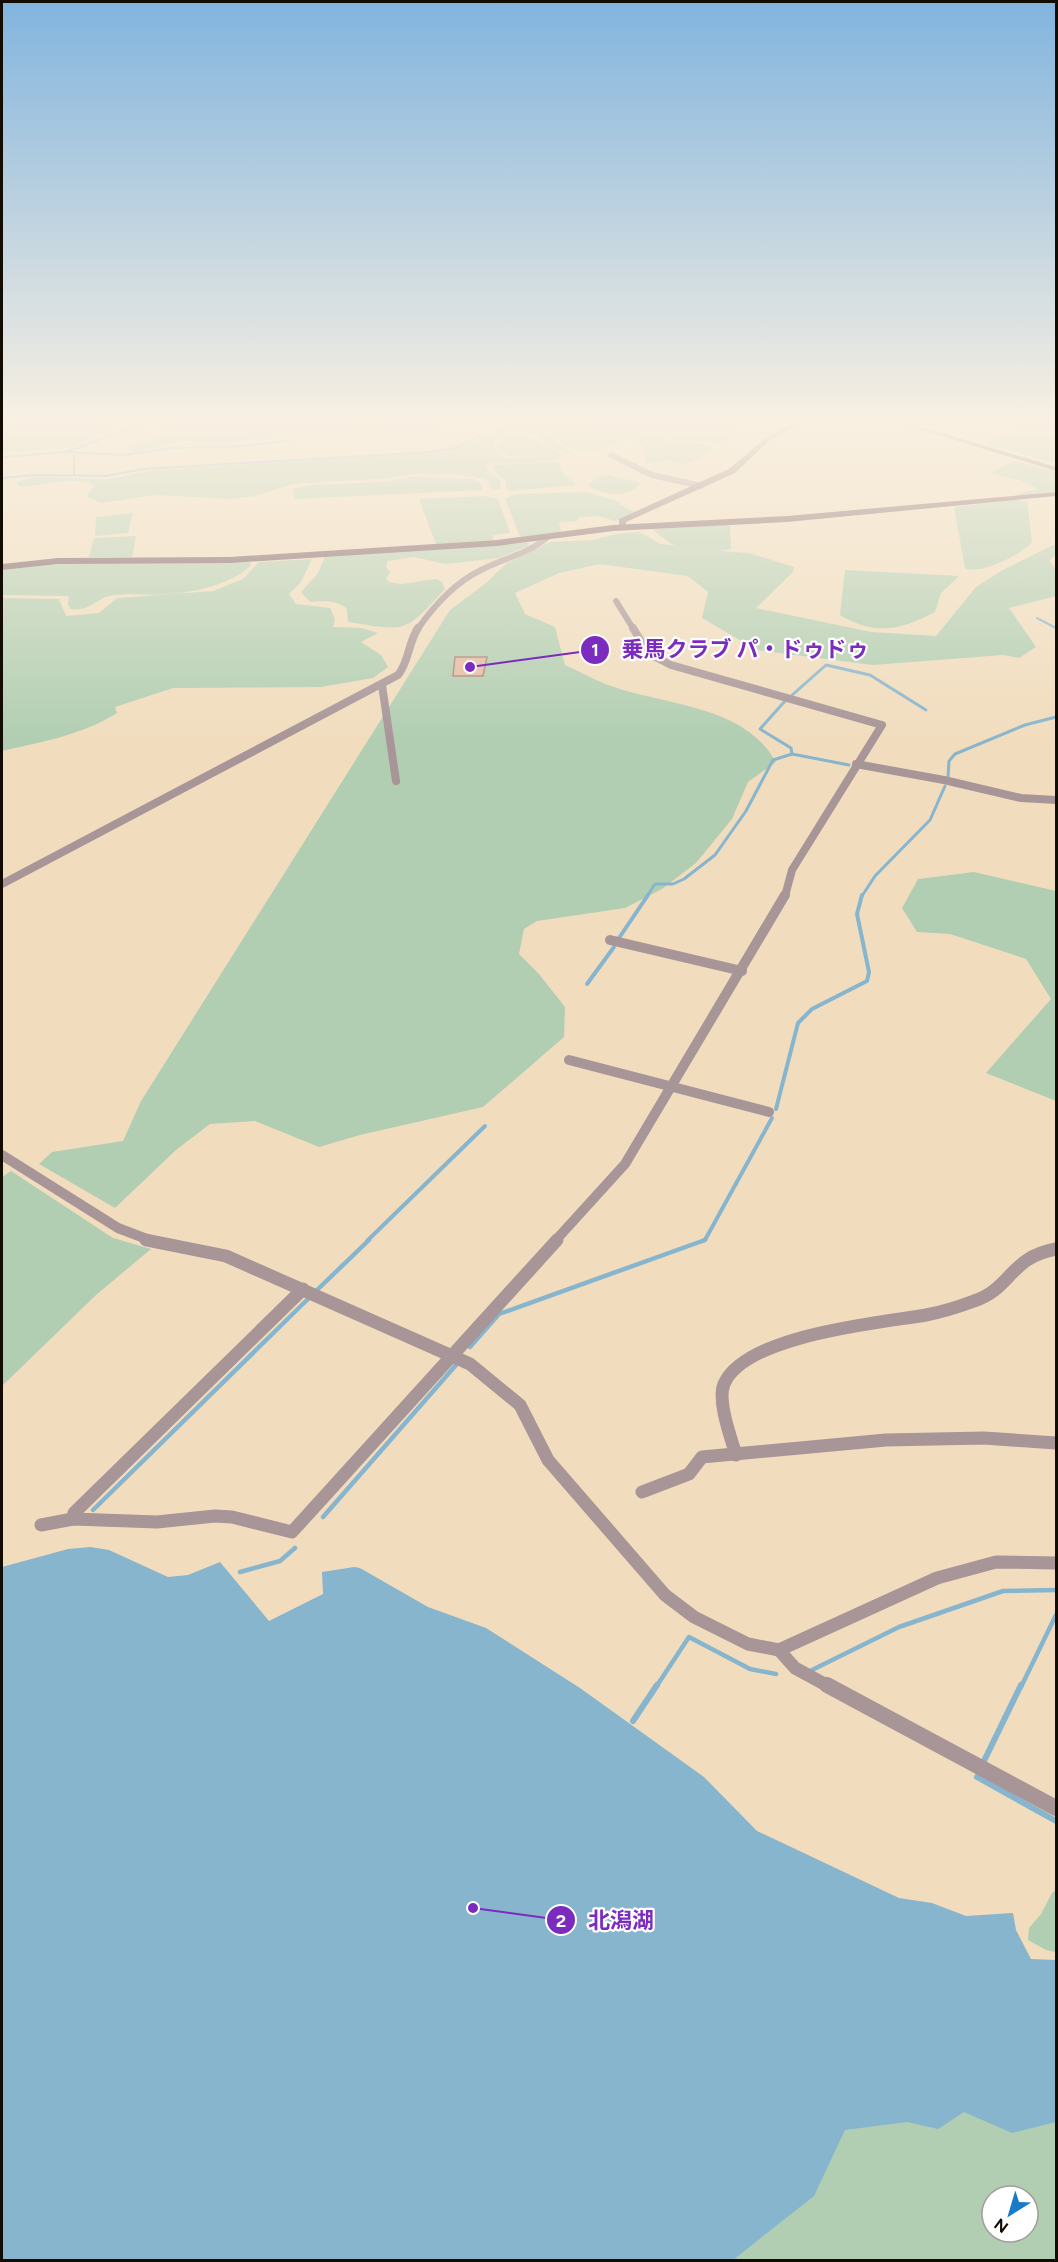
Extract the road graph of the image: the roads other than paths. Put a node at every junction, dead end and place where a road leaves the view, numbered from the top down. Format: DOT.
graph roads {
  1 [pos="618,529"];
  2 [pos="548,537"];
  3 [pos="2,567"];
  4 [pos="616,601"];
  5 [pos="382,685"];
  6 [pos="856,764"];
  7 [pos="396,782"];
  8 [pos="1056,800"];
  9 [pos="2,884"];
  10 [pos="610,940"];
  11 [pos="742,970"];
  12 [pos="569,1060"];
  13 [pos="671,1089"];
  14 [pos="770,1112"];
  15 [pos="2,1155"];
  16 [pos="1056,1249"];
  17 [pos="303,1289"];
  18 [pos="451,1355"];
  19 [pos="1056,1443"];
  20 [pos="736,1455"];
  21 [pos="642,1492"];
  22 [pos="72,1519"];
  23 [pos="41,1525"];
  24 [pos="1056,1563"];
  25 [pos="779,1650"];
  26 [pos="1056,1808"];
  1 -- 2 [label="main road"];
  2 -- 3 [label="main road"];
  2 -- 5 [label="street"];
  4 -- 6 [label="street"];
  5 -- 7 [label="street"];
  5 -- 9 [label="street"];
  6 -- 8 [label="street"];
  6 -- 11 [label="street"];
  10 -- 11 [label="street"];
  11 -- 13 [label="street"];
  12 -- 13 [label="street"];
  13 -- 14 [label="street"];
  13 -- 18 [label="street"];
  15 -- 17 [label="street"];
  16 -- 20 [label="street"];
  17 -- 18 [label="street"];
  17 -- 22 [label="street"];
  18 -- 22 [label="street"];
  18 -- 25 [label="street"];
  19 -- 20 [label="street"];
  20 -- 21 [label="street"];
  22 -- 23 [label="street"];
  24 -- 25 [label="street"];
  25 -- 26 [label="street"];
}
